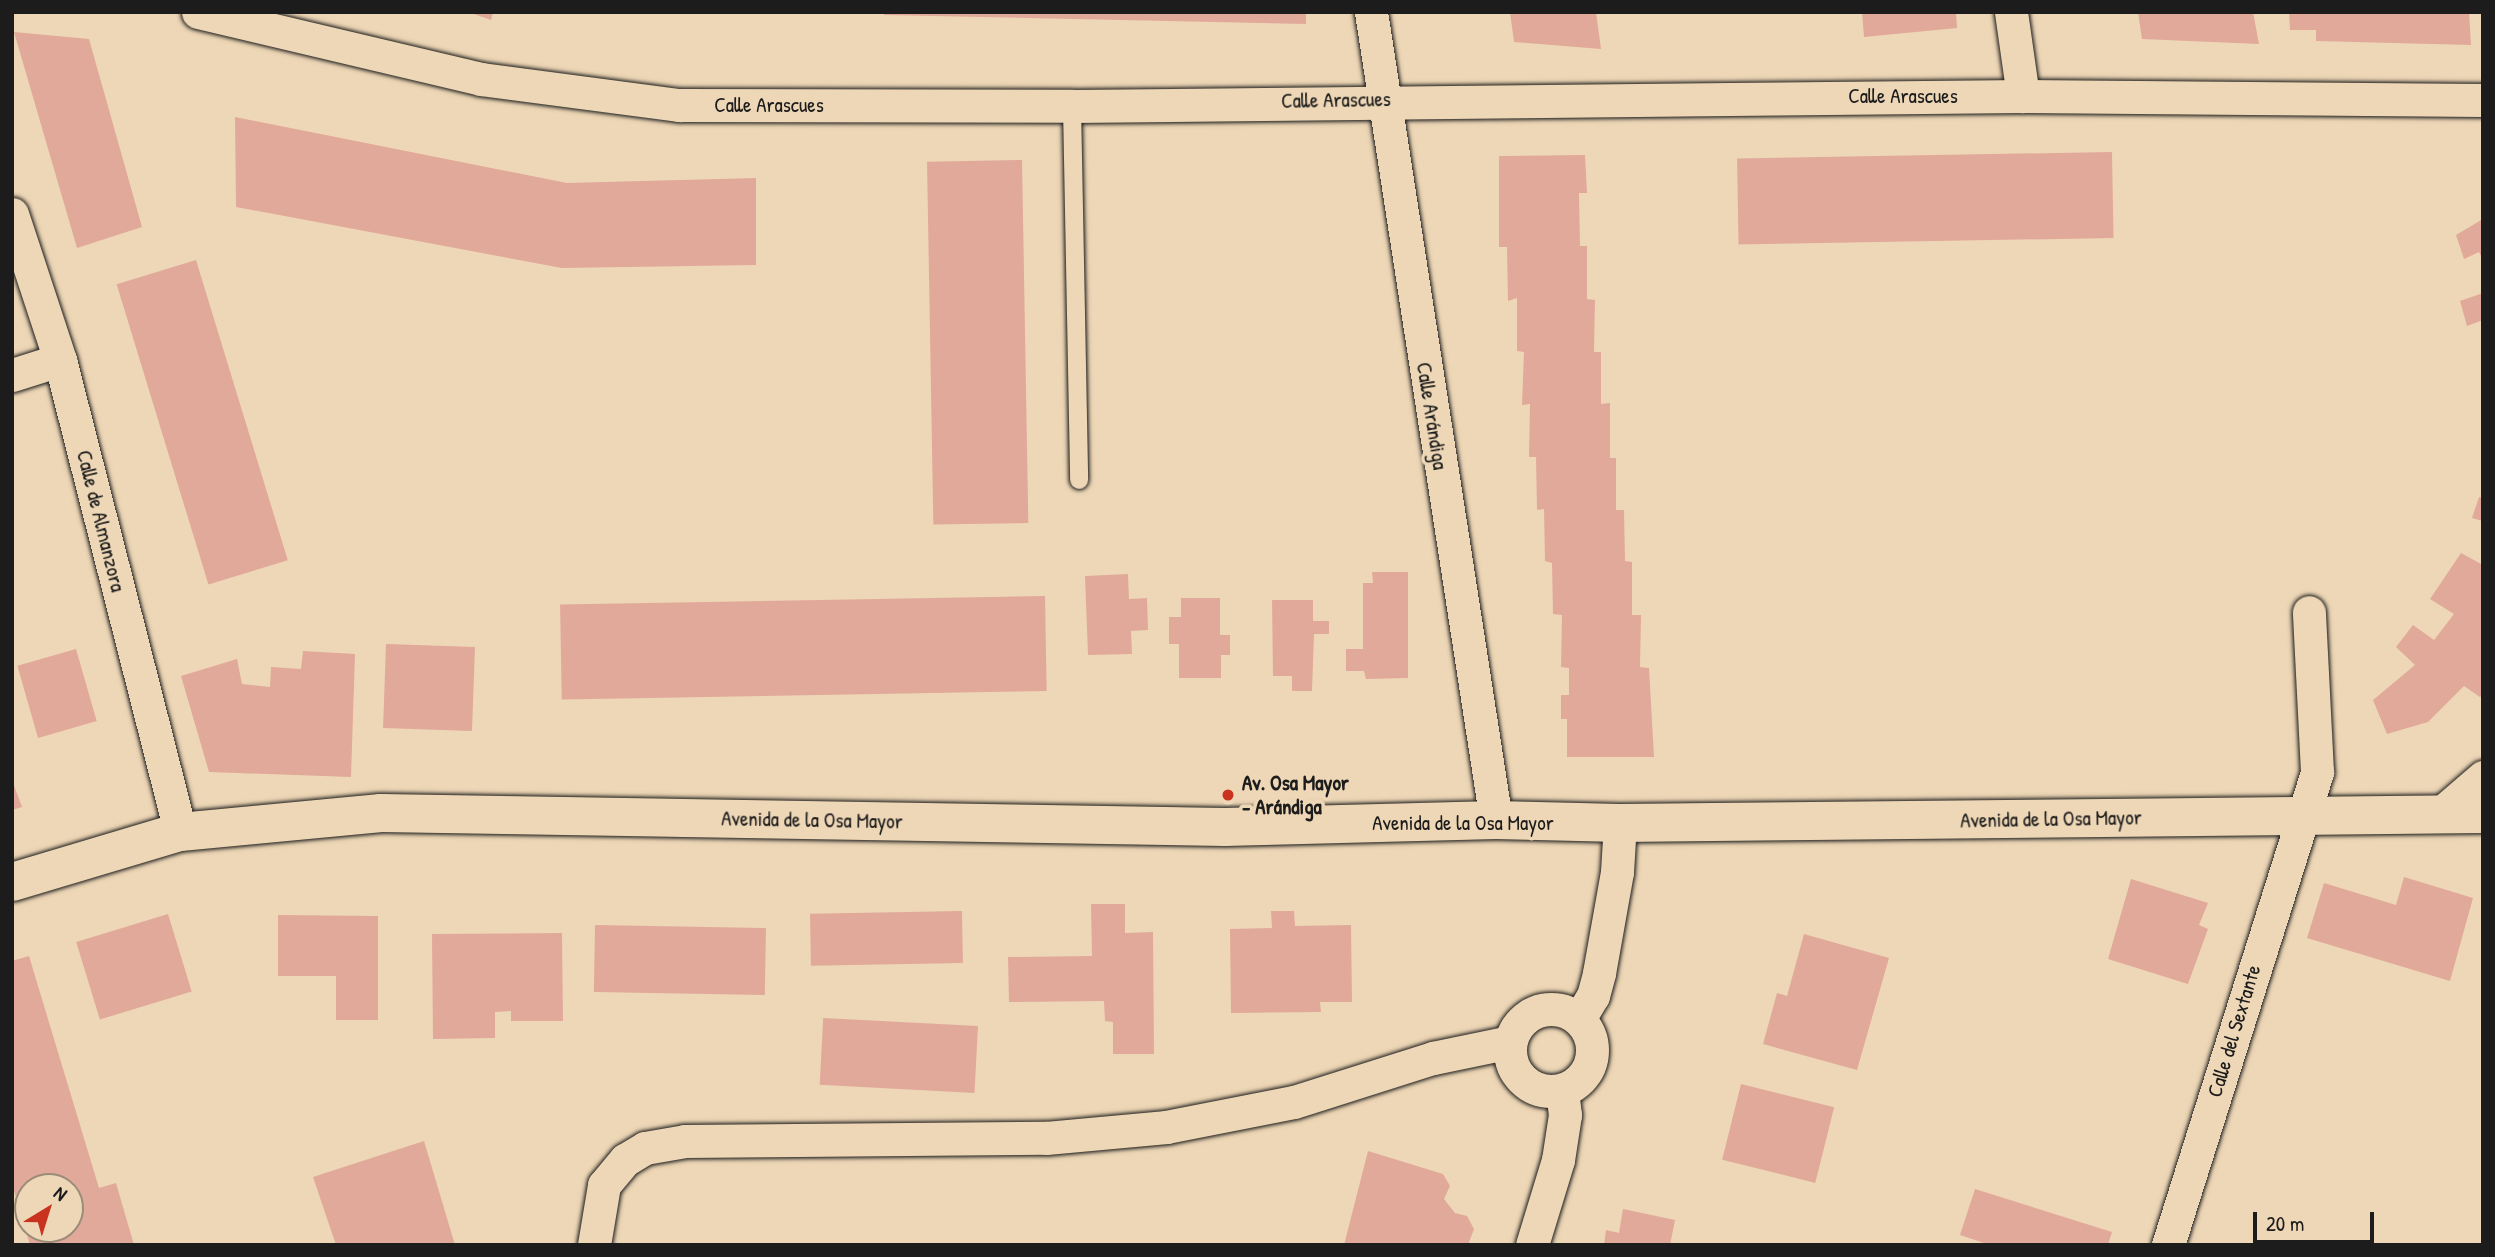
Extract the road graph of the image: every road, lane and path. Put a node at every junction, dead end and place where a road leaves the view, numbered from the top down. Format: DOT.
graph roads {
  1 [pos="198,12"];
  2 [pos="1371,12"];
  3 [pos="2011,12"];
  4 [pos="2023,96"];
  5 [pos="1382,99"];
  6 [pos="2483,100"];
  7 [pos="1072,106"];
  8 [pos="12,214"];
  9 [pos="60,360"];
  10 [pos="12,375"];
  11 [pos="1079,480"];
  12 [pos="2309,612"];
  13 [pos="2483,777"];
  14 [pos="2440,814"];
  15 [pos="2483,814"];
  16 [pos="2300,817"];
  17 [pos="1496,820"];
  18 [pos="1619,823"];
  19 [pos="180,832"];
  20 [pos="12,882"];
  21 [pos="1579,1019"];
  22 [pos="1510,1042"];
  23 [pos="1562,1090"];
  24 [pos="594,1245"];
  25 [pos="1532,1245"];
  26 [pos="2168,1245"];
  1 -- 7 [label="street, Calle Arascues"];
  2 -- 5 [label="street, Calle Arándiga"];
  3 -- 4 [label="street"];
  4 -- 5 [label="street, Calle Arascues"];
  4 -- 6 [label="street, Calle Arascues"];
  5 -- 7 [label="street, Calle Arascues"];
  5 -- 17 [label="street, Calle Arándiga"];
  7 -- 11 [label="lane"];
  8 -- 9 [label="street, Calle de Almanzora"];
  9 -- 10 [label="street"];
  9 -- 19 [label="street, Calle de Almanzora"];
  12 -- 16 [label="street, Calle del Sextante"];
  13 -- 14 [label="street"];
  14 -- 15 [label="main road, Avenida de la Osa Mayor"];
  14 -- 16 [label="main road, Avenida de la Osa Mayor"];
  16 -- 18 [label="main road, Avenida de la Osa Mayor"];
  16 -- 26 [label="street, Calle del Sextante"];
  17 -- 18 [label="main road, Avenida de la Osa Mayor"];
  17 -- 19 [label="main road, Avenida de la Osa Mayor"];
  18 -- 21 [label="street"];
  19 -- 20 [label="main road, Avenida de la Osa Mayor"];
  21 -- 22 [label="street"];
  21 -- 23 [label="street"];
  22 -- 23 [label="street"];
  22 -- 24 [label="street"];
  23 -- 25 [label="street"];
}
